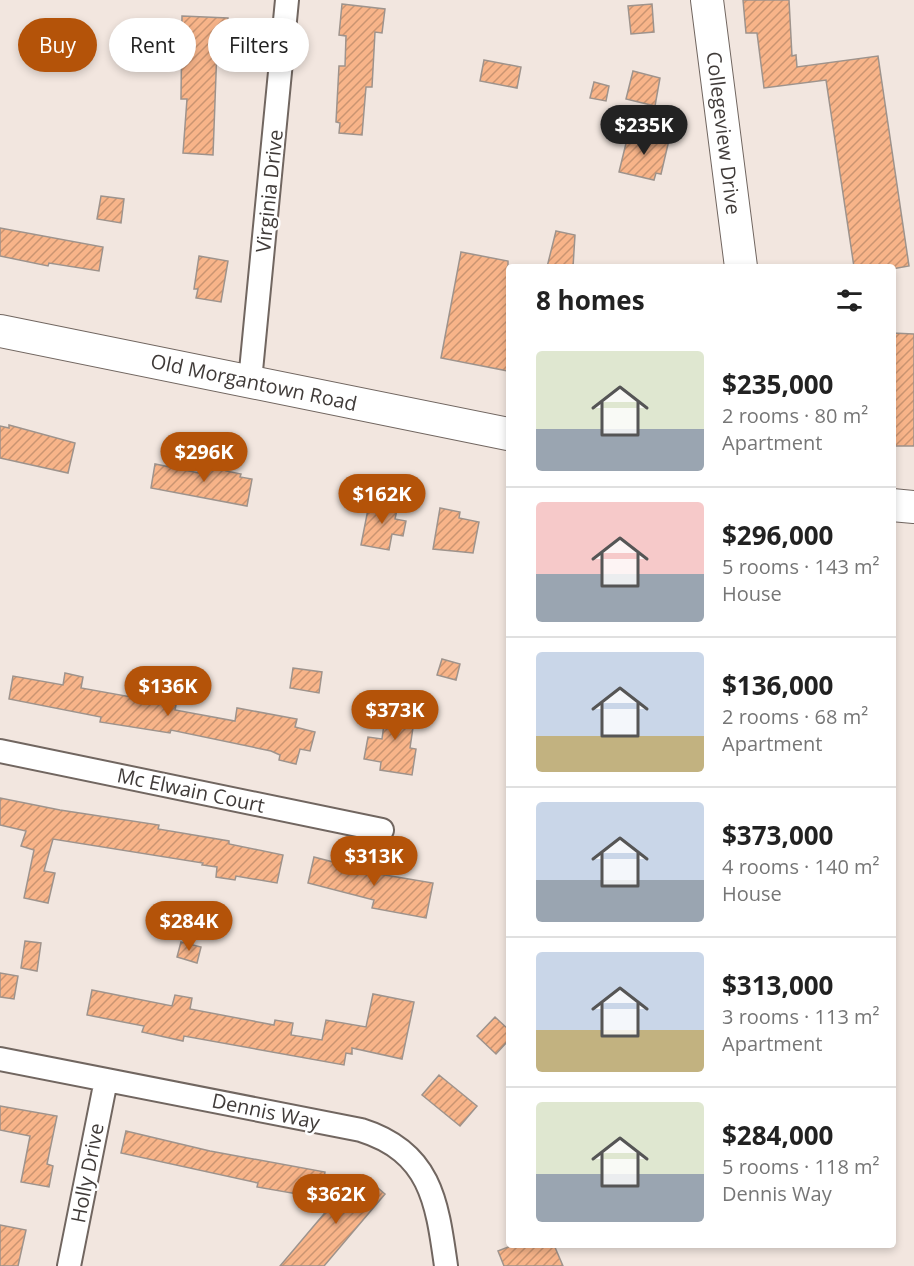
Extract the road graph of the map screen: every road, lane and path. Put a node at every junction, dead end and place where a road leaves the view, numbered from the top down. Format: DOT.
graph roads {
  1 [pos="287,0"];
  2 [pos="707,0"];
  3 [pos="741,264"];
  4 [pos="0,331"];
  5 [pos="250,381"];
  6 [pos="506,434"];
  7 [pos="896,505"];
  8 [pos="914,507"];
  9 [pos="0,751"];
  10 [pos="382,830"];
  11 [pos="0,1059"];
  12 [pos="106,1080"];
  13 [pos="69,1266"];
  14 [pos="446,1266"];
  1 -- 5 [label="street, Virginia Drive"];
  2 -- 3 [label="street, Collegeview Drive"];
  4 -- 5 [label="street, Old Morgantown Road"];
  5 -- 6 [label="street, Old Morgantown Road"];
  7 -- 8 [label="street"];
  9 -- 10 [label="street, Mc Elwain Court"];
  11 -- 12 [label="street, Dennis Way"];
  12 -- 13 [label="street, Holly Drive"];
  12 -- 14 [label="street, Dennis Way"];
}
